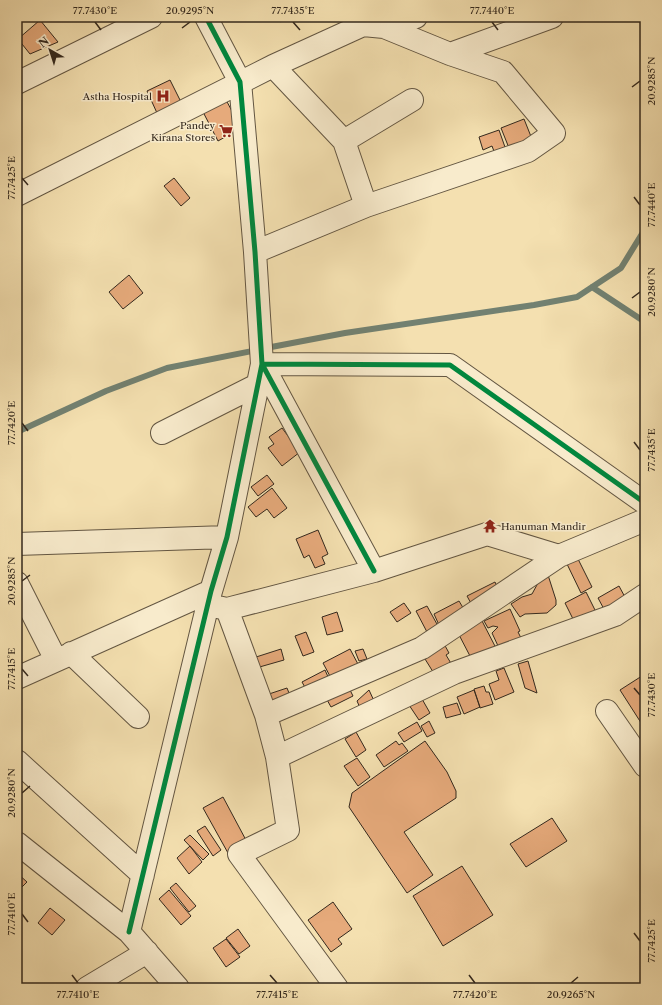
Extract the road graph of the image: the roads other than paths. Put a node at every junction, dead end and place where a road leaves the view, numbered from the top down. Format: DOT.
graph roads {
  1 [pos="151,17"];
  2 [pos="206,17"];
  3 [pos="416,17"];
  4 [pos="552,17"];
  5 [pos="375,23"];
  6 [pos="450,54"];
  7 [pos="273,66"];
  8 [pos="240,82"];
  9 [pos="17,84"];
  10 [pos="412,100"];
  11 [pos="344,141"];
  12 [pos="17,194"];
  13 [pos="366,206"];
  14 [pos="255,252"];
  15 [pos="260,368"];
  16 [pos="162,433"];
  17 [pos="645,503"];
  18 [pos="645,520"];
  19 [pos="227,537"];
  20 [pos="17,544"];
  21 [pos="559,556"];
  22 [pos="374,571"];
  23 [pos="17,583"];
  24 [pos="645,595"];
  25 [pos="215,602"];
  26 [pos="64,657"];
  27 [pos="17,678"];
  28 [pos="607,711"];
  29 [pos="266,715"];
  30 [pos="138,717"];
  31 [pos="277,757"];
  32 [pos="17,761"];
  33 [pos="645,766"];
  34 [pos="17,843"];
  35 [pos="143,875"];
  36 [pos="129,932"];
  37 [pos="147,952"];
  38 [pos="87,988"];
  39 [pos="178,988"];
  40 [pos="337,988"];
  1 -- 9 [label="street"];
  2 -- 8 [label="street"];
  3 -- 5 [label="street"];
  4 -- 6 [label="street"];
  5 -- 6 [label="street"];
  5 -- 7 [label="street"];
  6 -- 13 [label="street"];
  7 -- 8 [label="street"];
  7 -- 11 [label="street"];
  8 -- 12 [label="street"];
  8 -- 14 [label="street"];
  10 -- 11 [label="street"];
  11 -- 13 [label="street"];
  13 -- 14 [label="street"];
  14 -- 15 [label="street"];
  15 -- 16 [label="street"];
  15 -- 17 [label="street"];
  15 -- 19 [label="street"];
  15 -- 22 [label="street"];
  18 -- 21 [label="street"];
  19 -- 20 [label="street"];
  19 -- 25 [label="street"];
  21 -- 22 [label="street"];
  21 -- 29 [label="street"];
  22 -- 25 [label="street"];
  23 -- 26 [label="street"];
  24 -- 31 [label="street"];
  25 -- 26 [label="street"];
  25 -- 29 [label="street"];
  25 -- 35 [label="street"];
  26 -- 27 [label="street"];
  26 -- 30 [label="street"];
  28 -- 33 [label="street"];
  29 -- 31 [label="street"];
  31 -- 40 [label="street"];
  32 -- 35 [label="street"];
  34 -- 36 [label="street"];
  35 -- 36 [label="street"];
  36 -- 37 [label="street"];
  37 -- 38 [label="street"];
  37 -- 39 [label="street"];
}
